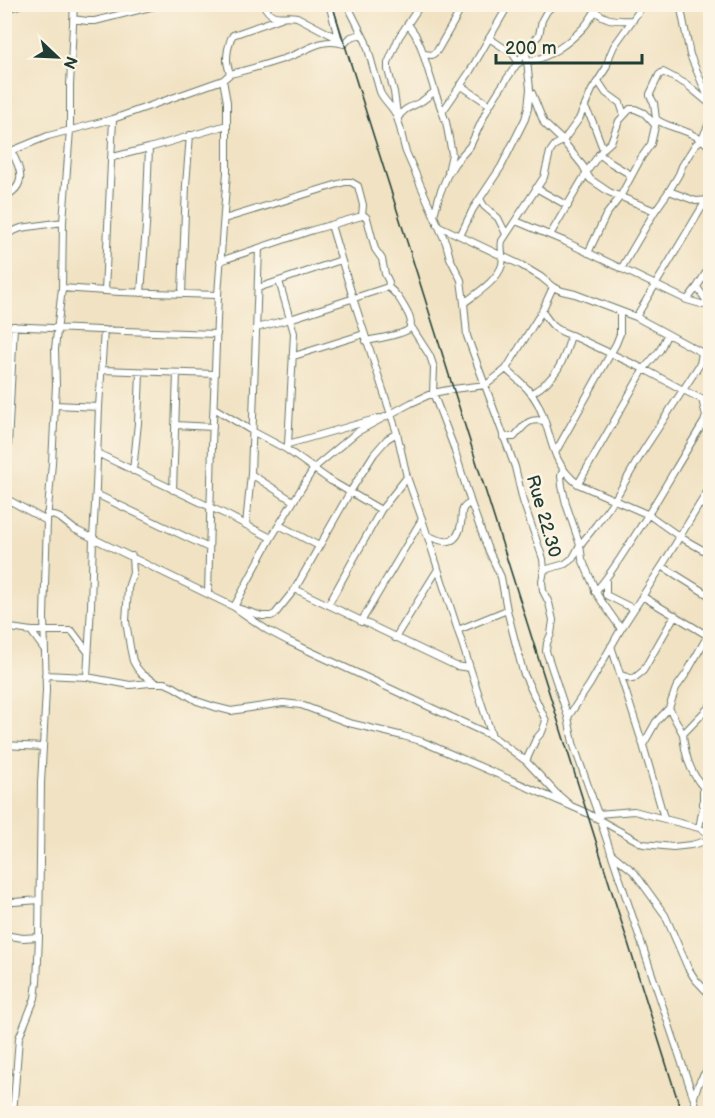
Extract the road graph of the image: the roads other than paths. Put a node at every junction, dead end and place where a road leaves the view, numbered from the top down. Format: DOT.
graph roads {
  1 [pos="22,4"];
  2 [pos="74,4"];
  3 [pos="162,4"];
  4 [pos="263,4"];
  5 [pos="329,4"];
  6 [pos="347,4"];
  7 [pos="420,4"];
  8 [pos="464,4"];
  9 [pos="509,4"];
  10 [pos="555,4"];
  11 [pos="590,4"];
  12 [pos="600,4"];
  13 [pos="644,4"];
  14 [pos="680,4"];
  15 [pos="4,10"];
  16 [pos="595,12"];
  17 [pos="73,18"];
  18 [pos="281,18"];
  19 [pos="633,20"];
  20 [pos="408,24"];
  21 [pos="362,34"];
  22 [pos="489,38"];
  23 [pos="339,41"];
  24 [pos="526,51"];
  25 [pos="424,54"];
  26 [pos="527,62"];
  27 [pos="519,63"];
  28 [pos="230,75"];
  29 [pos="224,80"];
  30 [pos="598,81"];
  31 [pos="460,85"];
  32 [pos="531,89"];
  33 [pos="435,92"];
  34 [pos="711,103"];
  35 [pos="490,105"];
  36 [pos="396,106"];
  37 [pos="406,108"];
  38 [pos="585,108"];
  39 [pos="443,111"];
  40 [pos="624,115"];
  41 [pos="398,118"];
  42 [pos="113,119"];
  43 [pos="711,121"];
  44 [pos="656,122"];
  45 [pos="227,125"];
  46 [pos="70,130"];
  47 [pos="190,135"];
  48 [pos="702,139"];
  49 [pos="563,141"];
  50 [pos="711,147"];
  51 [pos="149,148"];
  52 [pos="601,151"];
  53 [pos="8,153"];
  54 [pos="112,157"];
  55 [pos="586,173"];
  56 [pos="632,174"];
  57 [pos="447,176"];
  58 [pos="536,188"];
  59 [pos="669,191"];
  60 [pos="4,197"];
  61 [pos="620,197"];
  62 [pos="709,198"];
  63 [pos="480,199"];
  64 [pos="568,206"];
  65 [pos="656,211"];
  66 [pos="362,216"];
  67 [pos="434,216"];
  68 [pos="224,219"];
  69 [pos="63,222"];
  70 [pos="516,222"];
  71 [pos="331,225"];
  72 [pos="437,225"];
  73 [pos="506,234"];
  74 [pos="4,235"];
  75 [pos="460,236"];
  76 [pos="550,236"];
  77 [pos="259,248"];
  78 [pos="588,253"];
  79 [pos="502,256"];
  80 [pos="220,261"];
  81 [pos="341,261"];
  82 [pos="711,266"];
  83 [pos="621,269"];
  84 [pos="279,281"];
  85 [pos="655,284"];
  86 [pos="388,287"];
  87 [pos="553,287"];
  88 [pos="697,287"];
  89 [pos="62,288"];
  90 [pos="258,288"];
  91 [pos="105,291"];
  92 [pos="141,293"];
  93 [pos="182,294"];
  94 [pos="218,295"];
  95 [pos="353,298"];
  96 [pos="687,300"];
  97 [pos="464,303"];
  98 [pos="710,306"];
  99 [pos="542,311"];
  100 [pos="620,311"];
  101 [pos="636,317"];
  102 [pos="290,319"];
  103 [pos="410,325"];
  104 [pos="4,326"];
  105 [pos="14,326"];
  106 [pos="59,328"];
  107 [pos="256,328"];
  108 [pos="104,330"];
  109 [pos="216,334"];
  110 [pos="667,334"];
  111 [pos="571,335"];
  112 [pos="365,337"];
  113 [pos="702,353"];
  114 [pos="611,354"];
  115 [pos="294,356"];
  116 [pos="711,357"];
  117 [pos="507,369"];
  118 [pos="645,369"];
  119 [pos="102,370"];
  120 [pos="140,372"];
  121 [pos="177,373"];
  122 [pos="216,374"];
  123 [pos="486,385"];
  124 [pos="683,390"];
  125 [pos="434,393"];
  126 [pos="532,393"];
  127 [pos="701,399"];
  128 [pos="711,403"];
  129 [pos="55,405"];
  130 [pos="99,407"];
  131 [pos="214,408"];
  132 [pos="7,409"];
  133 [pos="391,415"];
  134 [pos="544,421"];
  135 [pos="175,425"];
  136 [pos="213,427"];
  137 [pos="252,431"];
  138 [pos="396,433"];
  139 [pos="503,437"];
  140 [pos="287,446"];
  141 [pos="6,452"];
  142 [pos="97,453"];
  143 [pos="555,453"];
  144 [pos="314,468"];
  145 [pos="563,470"];
  146 [pos="133,471"];
  147 [pos="251,474"];
  148 [pos="407,477"];
  149 [pos="578,484"];
  150 [pos="711,487"];
  151 [pos="174,490"];
  152 [pos="350,492"];
  153 [pos="96,494"];
  154 [pos="6,499"];
  155 [pos="615,499"];
  156 [pos="293,501"];
  157 [pos="471,503"];
  158 [pos="701,504"];
  159 [pos="210,507"];
  160 [pos="711,509"];
  161 [pos="381,510"];
  162 [pos="47,513"];
  163 [pos="649,515"];
  164 [pos="422,519"];
  165 [pos="46,521"];
  166 [pos="246,525"];
  167 [pos="279,525"];
  168 [pos="427,535"];
  169 [pos="680,537"];
  170 [pos="4,538"];
  171 [pos="93,538"];
  172 [pos="271,538"];
  173 [pos="580,545"];
  174 [pos="319,546"];
  175 [pos="209,548"];
  176 [pos="711,554"];
  177 [pos="132,556"];
  178 [pos="662,566"];
  179 [pos="438,569"];
  180 [pos="544,570"];
  181 [pos="606,580"];
  182 [pos="295,590"];
  183 [pos="596,592"];
  184 [pos="208,594"];
  185 [pos="642,596"];
  186 [pos="711,596"];
  187 [pos="328,605"];
  188 [pos="234,607"];
  189 [pos="634,609"];
  190 [pos="507,610"];
  191 [pos="675,615"];
  192 [pos="361,622"];
  193 [pos="4,627"];
  194 [pos="621,629"];
  195 [pos="458,630"];
  196 [pos="31,631"];
  197 [pos="45,631"];
  198 [pos="709,636"];
  199 [pos="395,638"];
  200 [pos="611,646"];
  201 [pos="45,650"];
  202 [pos="88,652"];
  203 [pos="470,668"];
  204 [pos="45,675"];
  205 [pos="620,675"];
  206 [pos="87,677"];
  207 [pos="633,679"];
  208 [pos="155,683"];
  209 [pos="627,694"];
  210 [pos="711,706"];
  211 [pos="669,708"];
  212 [pos="568,717"];
  213 [pos="683,734"];
  214 [pos="492,736"];
  215 [pos="4,745"];
  216 [pos="643,745"];
  217 [pos="43,747"];
  218 [pos="526,761"];
  219 [pos="711,778"];
  220 [pos="703,787"];
  221 [pos="570,805"];
  222 [pos="599,817"];
  223 [pos="664,818"];
  224 [pos="699,828"];
  225 [pos="711,834"];
  226 [pos="711,840"];
  227 [pos="611,853"];
  228 [pos="4,900"];
  229 [pos="39,900"];
  230 [pos="4,935"];
  231 [pos="39,937"];
  232 [pos="711,995"];
  233 [pos="711,1067"];
  234 [pos="694,1098"];
  235 [pos="13,1113"];
  236 [pos="699,1113"];
  1 -- 15 [label="street"];
  2 -- 17 [label="street"];
  3 -- 17 [label="street"];
  4 -- 18 [label="street"];
  5 -- 23 [label="street"];
  6 -- 21 [label="street, Rue 22.30"];
  7 -- 20 [label="street"];
  8 -- 25 [label="street"];
  9 -- 22 [label="street"];
  10 -- 24 [label="street"];
  11 -- 16 [label="street"];
  12 -- 16 [label="street"];
  13 -- 19 [label="street"];
  14 -- 34 [label="street"];
  16 -- 19 [label="street"];
  16 -- 26 [label="street"];
  17 -- 46 [label="street"];
  18 -- 23 [label="street"];
  18 -- 28 [label="street"];
  19 -- 30 [label="street"];
  20 -- 25 [label="street"];
  20 -- 36 [label="street"];
  21 -- 23 [label="street"];
  21 -- 41 [label="street, Rue 22.30"];
  22 -- 27 [label="street"];
  22 -- 31 [label="street"];
  23 -- 28 [label="street"];
  24 -- 26 [label="street"];
  24 -- 27 [label="street"];
  25 -- 33 [label="street"];
  26 -- 32 [label="street"];
  27 -- 35 [label="street"];
  28 -- 29 [label="street"];
  29 -- 42 [label="street"];
  29 -- 45 [label="street"];
  30 -- 38 [label="street"];
  30 -- 40 [label="street"];
  31 -- 35 [label="street"];
  31 -- 39 [label="street"];
  32 -- 49 [label="street"];
  32 -- 63 [label="street"];
  33 -- 37 [label="street"];
  33 -- 39 [label="street"];
  34 -- 44 [label="street"];
  35 -- 57 [label="street"];
  36 -- 37 [label="street"];
  36 -- 41 [label="street"];
  37 -- 41 [label="street"];
  38 -- 49 [label="street"];
  38 -- 52 [label="street"];
  39 -- 57 [label="street"];
  40 -- 44 [label="street"];
  40 -- 52 [label="street"];
  41 -- 67 [label="street, Rue 22.30"];
  42 -- 46 [label="street"];
  42 -- 54 [label="street"];
  43 -- 48 [label="street"];
  44 -- 48 [label="street"];
  44 -- 56 [label="street"];
  45 -- 47 [label="street"];
  45 -- 68 [label="street"];
  46 -- 53 [label="street"];
  46 -- 69 [label="street"];
  47 -- 51 [label="street"];
  47 -- 93 [label="street"];
  48 -- 50 [label="street"];
  48 -- 59 [label="street"];
  49 -- 55 [label="street"];
  49 -- 58 [label="street"];
  51 -- 54 [label="street"];
  51 -- 92 [label="street"];
  52 -- 55 [label="street"];
  52 -- 56 [label="street"];
  53 -- 60 [label="street"];
  54 -- 91 [label="street"];
  55 -- 61 [label="street"];
  55 -- 64 [label="street"];
  56 -- 61 [label="street"];
  57 -- 67 [label="street"];
  58 -- 64 [label="street"];
  58 -- 70 [label="street"];
  59 -- 62 [label="street"];
  59 -- 65 [label="street"];
  61 -- 65 [label="street"];
  61 -- 78 [label="street"];
  62 -- 85 [label="street"];
  63 -- 73 [label="street"];
  63 -- 75 [label="street"];
  64 -- 76 [label="street"];
  65 -- 83 [label="street"];
  66 -- 68 [label="street"];
  66 -- 71 [label="street"];
  66 -- 86 [label="street"];
  67 -- 72 [label="street, Rue 22.30"];
  68 -- 80 [label="street"];
  69 -- 74 [label="street"];
  69 -- 89 [label="street"];
  70 -- 73 [label="street"];
  70 -- 76 [label="street"];
  71 -- 77 [label="street"];
  71 -- 81 [label="street"];
  72 -- 75 [label="street"];
  72 -- 97 [label="street, Rue 22.30"];
  73 -- 79 [label="street"];
  75 -- 79 [label="street"];
  76 -- 78 [label="street"];
  77 -- 80 [label="street"];
  77 -- 90 [label="street"];
  78 -- 83 [label="street"];
  79 -- 87 [label="street"];
  79 -- 97 [label="street"];
  80 -- 94 [label="street"];
  81 -- 84 [label="street"];
  81 -- 95 [label="street"];
  82 -- 88 [label="street"];
  83 -- 85 [label="street"];
  84 -- 90 [label="street"];
  84 -- 102 [label="street"];
  85 -- 96 [label="street"];
  85 -- 101 [label="street"];
  86 -- 95 [label="street"];
  86 -- 103 [label="street"];
  87 -- 99 [label="street"];
  87 -- 100 [label="street"];
  88 -- 96 [label="street"];
  88 -- 98 [label="street"];
  89 -- 91 [label="street"];
  89 -- 106 [label="street"];
  90 -- 107 [label="street"];
  91 -- 92 [label="street"];
  92 -- 93 [label="street"];
  93 -- 94 [label="street"];
  94 -- 109 [label="street"];
  95 -- 102 [label="street"];
  95 -- 112 [label="street"];
  96 -- 98 [label="street"];
  97 -- 123 [label="street, Rue 22.30"];
  99 -- 111 [label="street"];
  99 -- 117 [label="street"];
  100 -- 101 [label="street"];
  100 -- 114 [label="street"];
  101 -- 110 [label="street"];
  102 -- 107 [label="street"];
  102 -- 115 [label="street"];
  103 -- 112 [label="street"];
  103 -- 125 [label="street"];
  104 -- 105 [label="street"];
  105 -- 106 [label="street"];
  105 -- 132 [label="street"];
  106 -- 108 [label="street"];
  106 -- 129 [label="street"];
  107 -- 137 [label="street"];
  108 -- 109 [label="street"];
  108 -- 119 [label="street"];
  109 -- 122 [label="street"];
  110 -- 113 [label="street"];
  110 -- 118 [label="street"];
  111 -- 114 [label="street"];
  111 -- 126 [label="street"];
  112 -- 115 [label="street"];
  112 -- 133 [label="street"];
  113 -- 116 [label="street"];
  113 -- 124 [label="street"];
  114 -- 118 [label="street"];
  114 -- 143 [label="street"];
  115 -- 140 [label="street"];
  117 -- 123 [label="street"];
  117 -- 126 [label="street"];
  118 -- 124 [label="street"];
  118 -- 149 [label="street"];
  119 -- 120 [label="street"];
  119 -- 130 [label="street"];
  120 -- 121 [label="street"];
  120 -- 146 [label="street"];
  121 -- 122 [label="street"];
  121 -- 135 [label="street"];
  122 -- 131 [label="street"];
  123 -- 125 [label="street"];
  123 -- 139 [label="street, Rue 22.30"];
  124 -- 127 [label="street"];
  124 -- 155 [label="street"];
  125 -- 133 [label="street"];
  125 -- 157 [label="street"];
  126 -- 134 [label="street"];
  127 -- 128 [label="street"];
  127 -- 163 [label="street"];
  129 -- 130 [label="street"];
  129 -- 162 [label="street"];
  130 -- 142 [label="street"];
  131 -- 136 [label="street"];
  131 -- 137 [label="street"];
  132 -- 141 [label="street"];
  133 -- 138 [label="street"];
  133 -- 140 [label="street"];
  133 -- 144 [label="street"];
  134 -- 139 [label="street"];
  134 -- 143 [label="street"];
  135 -- 136 [label="street"];
  135 -- 151 [label="street"];
  136 -- 159 [label="street"];
  137 -- 140 [label="street"];
  137 -- 147 [label="street"];
  138 -- 148 [label="street"];
  138 -- 152 [label="street"];
  139 -- 180 [label="street, Rue 22.30"];
  140 -- 144 [label="street"];
  141 -- 154 [label="street"];
  142 -- 146 [label="street"];
  142 -- 153 [label="street"];
  143 -- 145 [label="street"];
  144 -- 152 [label="street"];
  144 -- 156 [label="street"];
  145 -- 149 [label="street"];
  145 -- 173 [label="street"];
  146 -- 151 [label="street"];
  147 -- 156 [label="street"];
  147 -- 166 [label="street"];
  148 -- 161 [label="street"];
  148 -- 164 [label="street"];
  149 -- 155 [label="street"];
  150 -- 158 [label="street"];
  151 -- 159 [label="street"];
  152 -- 161 [label="street"];
  152 -- 174 [label="street"];
  153 -- 171 [label="street"];
  153 -- 175 [label="street"];
  154 -- 165 [label="street"];
  154 -- 170 [label="street"];
  155 -- 163 [label="street"];
  155 -- 173 [label="street"];
  156 -- 167 [label="street"];
  157 -- 168 [label="street"];
  157 -- 190 [label="street"];
  158 -- 160 [label="street"];
  158 -- 169 [label="street"];
  159 -- 166 [label="street"];
  159 -- 175 [label="street"];
  161 -- 187 [label="street"];
  162 -- 165 [label="street"];
  162 -- 171 [label="street"];
  163 -- 169 [label="street"];
  163 -- 181 [label="street"];
  164 -- 168 [label="street"];
  164 -- 192 [label="street"];
  165 -- 197 [label="street"];
  166 -- 172 [label="street"];
  167 -- 172 [label="street"];
  167 -- 174 [label="street"];
  168 -- 179 [label="street"];
  169 -- 176 [label="street"];
  169 -- 178 [label="street"];
  171 -- 177 [label="street"];
  171 -- 202 [label="street"];
  172 -- 188 [label="street"];
  173 -- 180 [label="street"];
  173 -- 183 [label="street"];
  174 -- 182 [label="street"];
  175 -- 184 [label="street"];
  177 -- 184 [label="street"];
  177 -- 208 [label="street"];
  178 -- 185 [label="street"];
  178 -- 186 [label="street"];
  179 -- 195 [label="street"];
  179 -- 199 [label="street"];
  180 -- 212 [label="street, Rue 22.30"];
  181 -- 183 [label="street"];
  181 -- 189 [label="street"];
  182 -- 187 [label="street"];
  182 -- 188 [label="street"];
  183 -- 194 [label="street"];
  184 -- 188 [label="street"];
  185 -- 189 [label="street"];
  185 -- 191 [label="street"];
  187 -- 192 [label="street"];
  188 -- 214 [label="street"];
  189 -- 194 [label="street"];
  190 -- 195 [label="street"];
  190 -- 218 [label="street"];
  191 -- 198 [label="street"];
  191 -- 207 [label="street"];
  192 -- 199 [label="street"];
  193 -- 196 [label="street"];
  194 -- 200 [label="street"];
  195 -- 203 [label="street"];
  196 -- 197 [label="street"];
  196 -- 201 [label="street"];
  197 -- 201 [label="street"];
  197 -- 202 [label="street"];
  198 -- 211 [label="street"];
  199 -- 203 [label="street"];
  200 -- 205 [label="street"];
  200 -- 212 [label="street"];
  201 -- 204 [label="street"];
  202 -- 206 [label="street"];
  203 -- 214 [label="street"];
  204 -- 206 [label="street"];
  204 -- 217 [label="street"];
  205 -- 207 [label="street"];
  205 -- 209 [label="street"];
  206 -- 208 [label="street"];
  207 -- 209 [label="street"];
  208 -- 221 [label="street"];
  209 -- 216 [label="street"];
  210 -- 213 [label="street"];
  211 -- 213 [label="street"];
  211 -- 216 [label="street"];
  212 -- 222 [label="street, Rue 22.30"];
  213 -- 220 [label="street"];
  214 -- 218 [label="street"];
  215 -- 217 [label="street"];
  216 -- 223 [label="street"];
  217 -- 229 [label="street"];
  218 -- 221 [label="street"];
  219 -- 220 [label="street"];
  220 -- 224 [label="street"];
  221 -- 222 [label="street"];
  222 -- 223 [label="street"];
  222 -- 226 [label="street"];
  222 -- 227 [label="street, Rue 22.30"];
  223 -- 224 [label="street"];
  224 -- 225 [label="street"];
  227 -- 232 [label="street"];
  227 -- 234 [label="street, Rue 22.30"];
  228 -- 229 [label="street"];
  229 -- 231 [label="street"];
  230 -- 231 [label="street"];
  231 -- 235 [label="street"];
  233 -- 234 [label="street"];
  234 -- 236 [label="street, Rue 22.30"];
}
